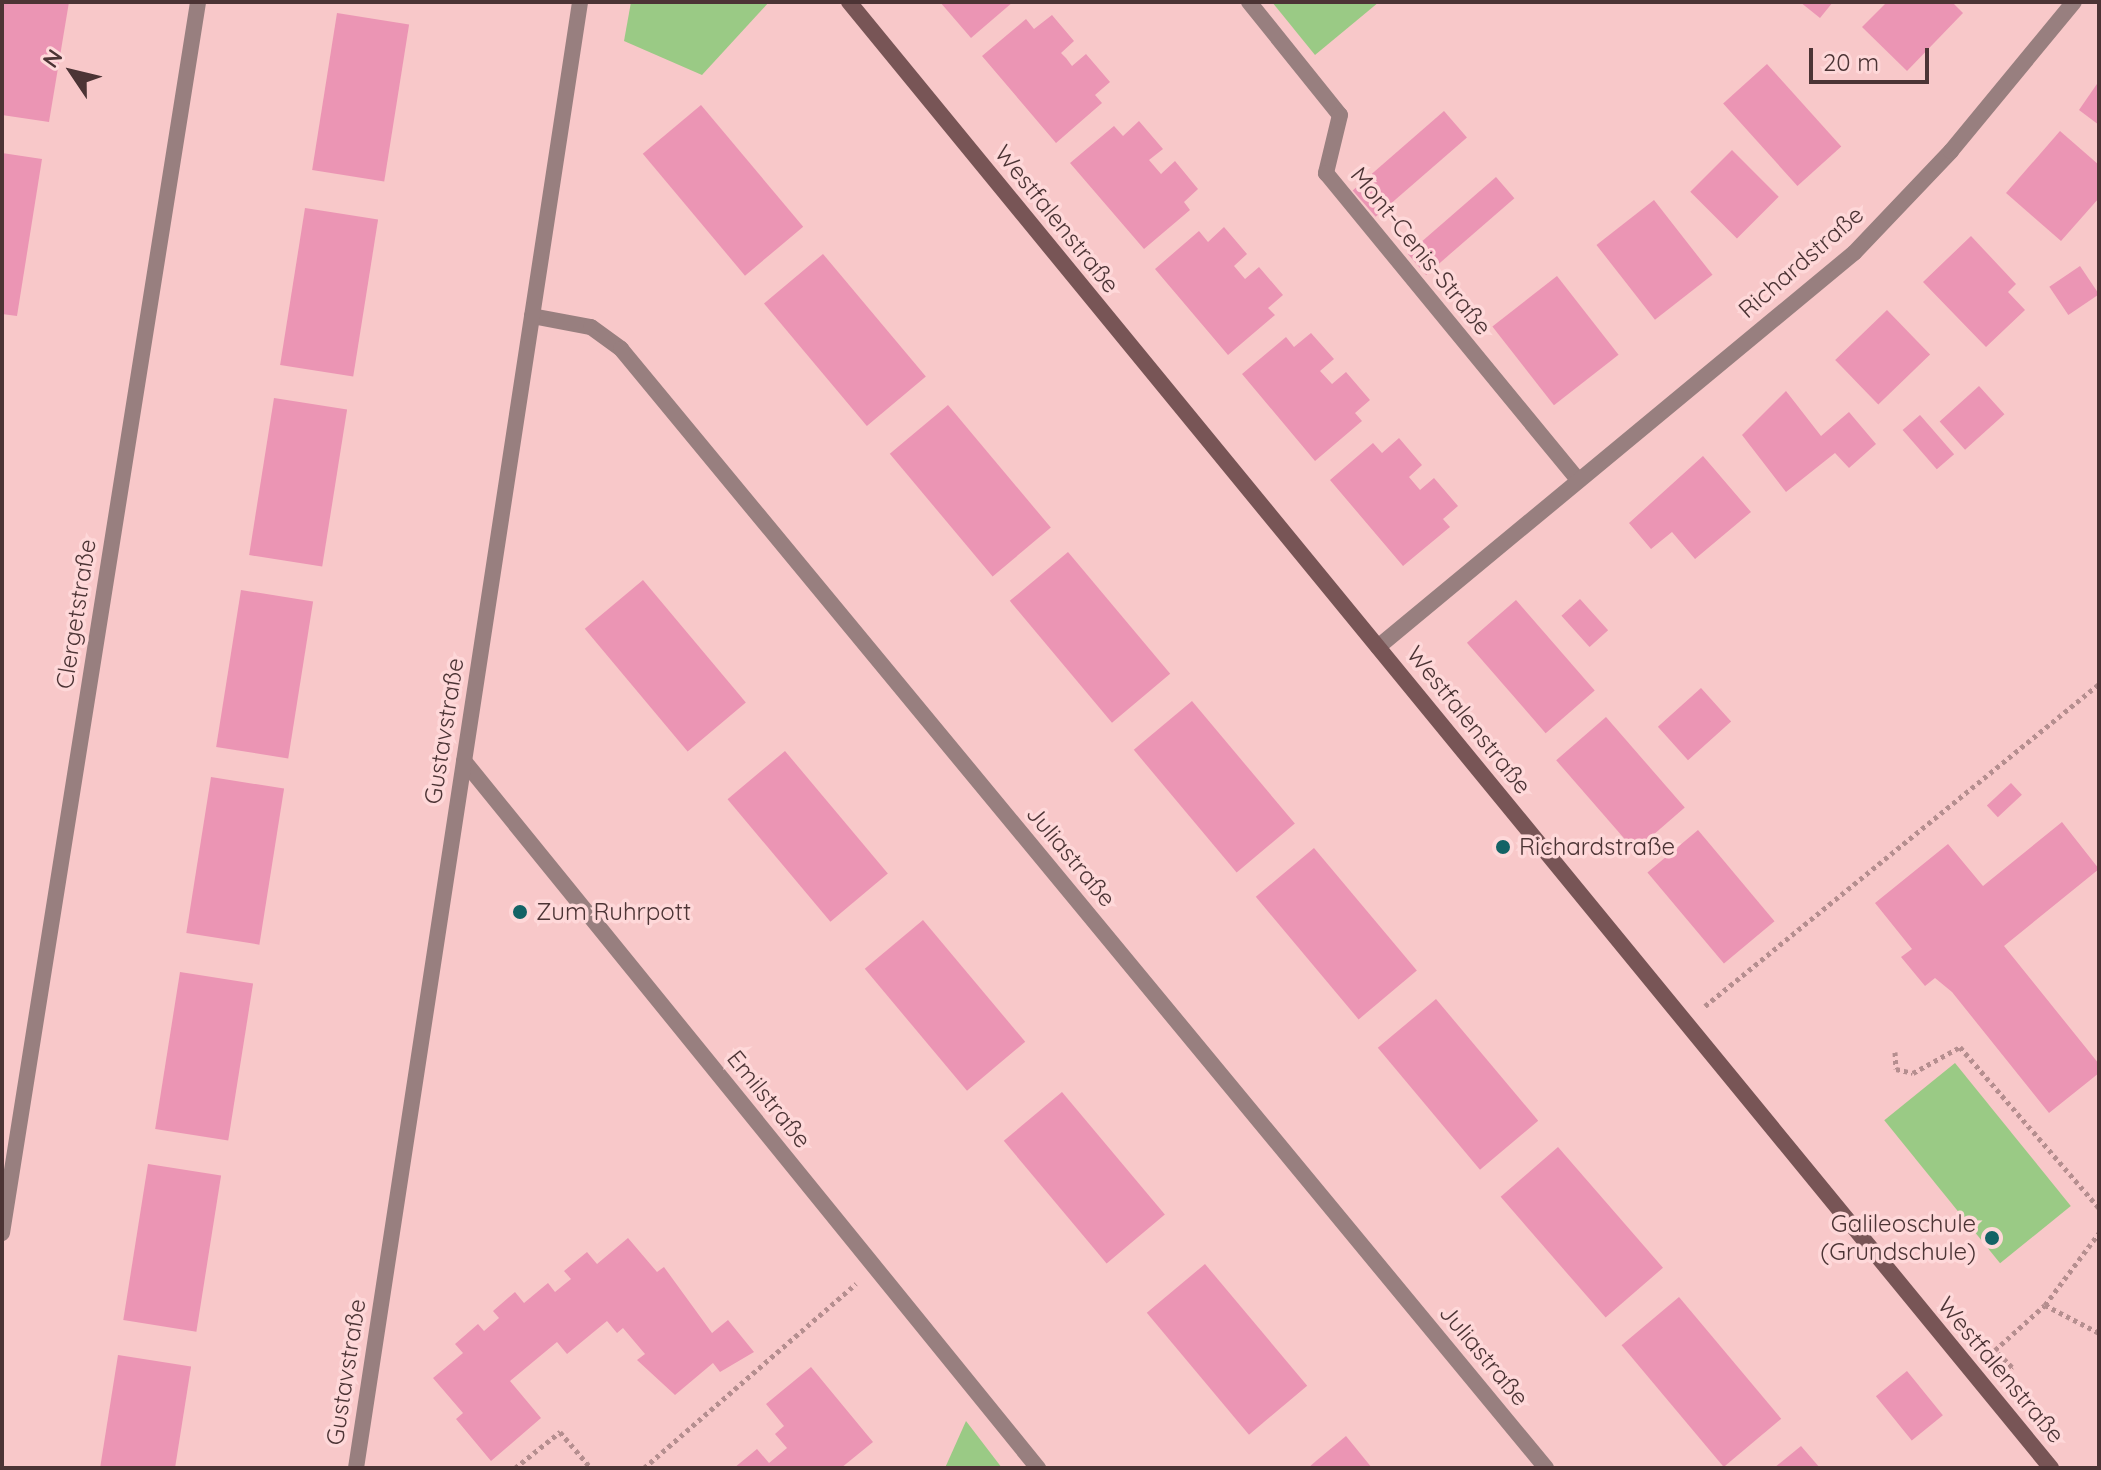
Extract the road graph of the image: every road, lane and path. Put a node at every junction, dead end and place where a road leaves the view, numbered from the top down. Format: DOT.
graph roads {
  1 [pos="198,2"];
  2 [pos="580,2"];
  3 [pos="849,2"];
  4 [pos="1249,2"];
  5 [pos="2066,5"];
  6 [pos="532,316"];
  7 [pos="1578,480"];
  8 [pos="1378,647"];
  9 [pos="2099,684"];
  10 [pos="464,761"];
  11 [pos="1683,1024"];
  12 [pos="1895,1052"];
  13 [pos="2099,1208"];
  14 [pos="2,1233"];
  15 [pos="2099,1233"];
  16 [pos="875,1267"];
  17 [pos="2045,1305"];
  18 [pos="2099,1333"];
  19 [pos="1986,1388"];
  20 [pos="356,1468"];
  21 [pos="515,1468"];
  22 [pos="591,1468"];
  23 [pos="644,1468"];
  24 [pos="1038,1468"];
  25 [pos="1546,1468"];
  26 [pos="2051,1468"];
  1 -- 14 [label="street, Clergetstraße"];
  2 -- 6 [label="street, Gustavstraße"];
  3 -- 8 [label="street, Westfalenstraße"];
  4 -- 7 [label="street, Mont-Cenis-Straße"];
  5 -- 7 [label="street, Richardstraße"];
  6 -- 10 [label="street, Gustavstraße"];
  6 -- 25 [label="street, Juliastraße"];
  7 -- 8 [label="street, Richardstraße"];
  8 -- 11 [label="street, Westfalenstraße"];
  9 -- 11 [label="path"];
  10 -- 16 [label="street, Emilstraße"];
  10 -- 20 [label="street, Gustavstraße"];
  11 -- 19 [label="street, Westfalenstraße"];
  12 -- 13 [label="path"];
  15 -- 17 [label="path"];
  16 -- 23 [label="path"];
  16 -- 24 [label="street, Emilstraße"];
  17 -- 18 [label="path"];
  17 -- 19 [label="path"];
  19 -- 26 [label="street, Westfalenstraße"];
  21 -- 22 [label="path"];
}
